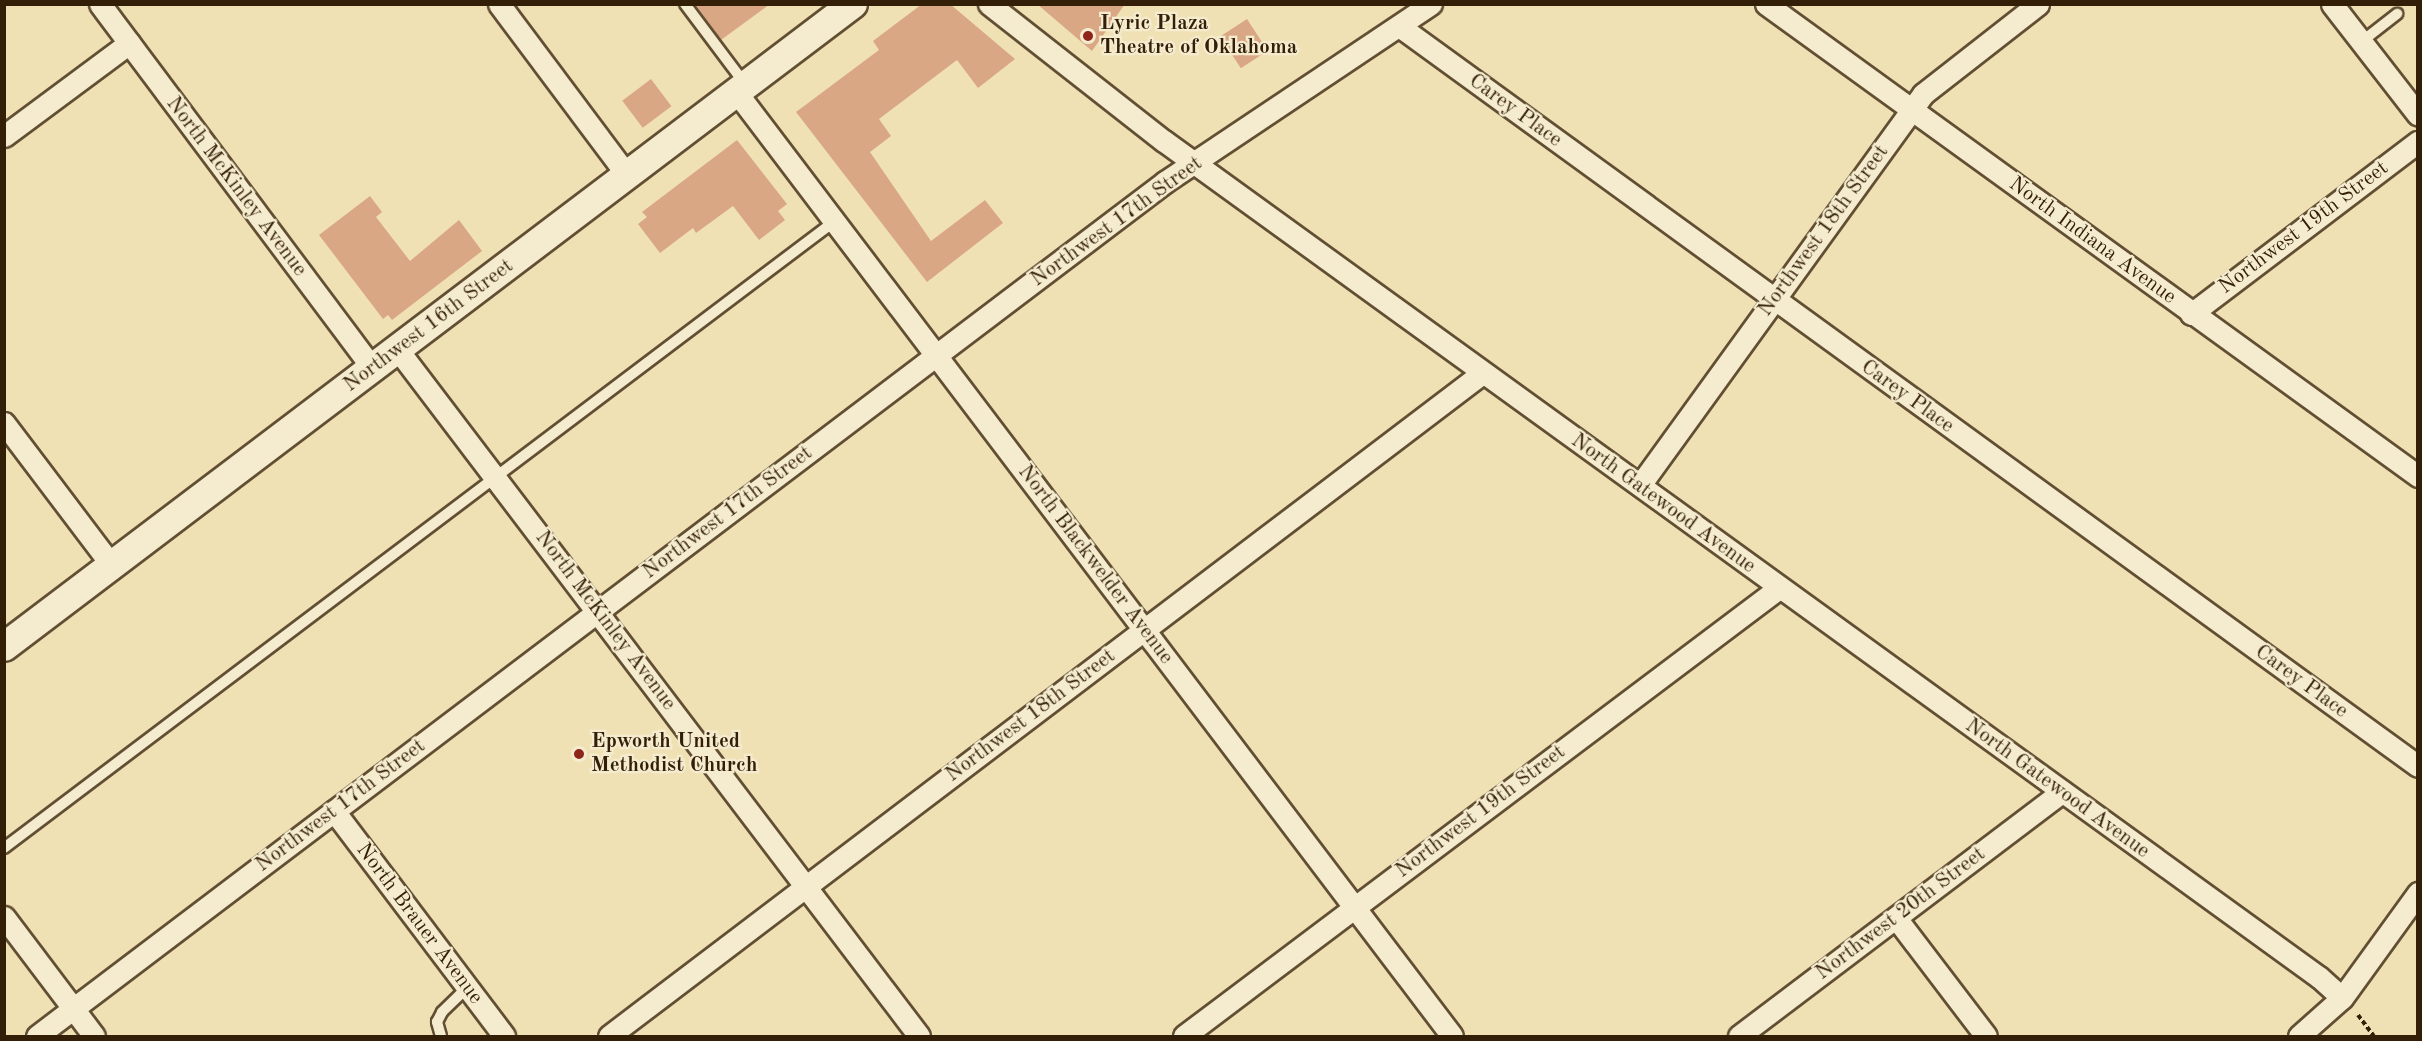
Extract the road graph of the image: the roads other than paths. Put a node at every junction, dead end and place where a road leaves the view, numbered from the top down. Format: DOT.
graph roads {
  1 [pos="499,4"];
  2 [pos="686,4"];
  3 [pos="989,4"];
  4 [pos="1431,4"];
  5 [pos="1766,4"];
  6 [pos="2038,4"];
  7 [pos="2332,4"];
  8 [pos="105,6"];
  9 [pos="849,6"];
  10 [pos="2397,14"];
  11 [pos="1399,26"];
  12 [pos="2361,42"];
  13 [pos="129,43"];
  14 [pos="742,89"];
  15 [pos="1911,109"];
  16 [pos="2418,115"];
  17 [pos="4,136"];
  18 [pos="2418,142"];
  19 [pos="1196,163"];
  20 [pos="627,175"];
  21 [pos="835,221"];
  22 [pos="1774,301"];
  23 [pos="2191,314"];
  24 [pos="398,350"];
  25 [pos="936,356"];
  26 [pos="373,369"];
  27 [pos="1481,374"];
  28 [pos="4,423"];
  29 [pos="495,476"];
  30 [pos="2418,476"];
  31 [pos="1641,486"];
  32 [pos="112,566"];
  33 [pos="1779,588"];
  34 [pos="598,612"];
  35 [pos="1144,630"];
  36 [pos="4,647"];
  37 [pos="2418,766"];
  38 [pos="2062,792"];
  39 [pos="334,811"];
  40 [pos="4,849"];
  41 [pos="806,887"];
  42 [pos="2418,893"];
  43 [pos="1355,908"];
  44 [pos="4,917"];
  45 [pos="1896,918"];
  46 [pos="467,988"];
  47 [pos="2342,998"];
  48 [pos="73,1009"];
  49 [pos="37,1036"];
  50 [pos="94,1036"];
  51 [pos="441,1036"];
  52 [pos="504,1036"];
  53 [pos="609,1036"];
  54 [pos="919,1036"];
  55 [pos="1184,1036"];
  56 [pos="1452,1036"];
  57 [pos="1739,1036"];
  58 [pos="1986,1036"];
  59 [pos="2299,1036"];
  1 -- 20 [label="street"];
  2 -- 14 [label="lane"];
  3 -- 19 [label="street, North Gatewood Avenue"];
  4 -- 11 [label="street, Northwest 17th Street"];
  5 -- 15 [label="street, North Indiana Avenue"];
  6 -- 15 [label="street, Northwest 18th Street"];
  7 -- 12 [label="street"];
  8 -- 13 [label="street, North McKinley Avenue"];
  9 -- 14 [label="street, Northwest 16th Street"];
  10 -- 12 [label="lane"];
  11 -- 19 [label="street, Northwest 17th Street"];
  11 -- 22 [label="street, Carey Place"];
  12 -- 16 [label="street"];
  13 -- 17 [label="street"];
  13 -- 26 [label="street, North McKinley Avenue"];
  14 -- 20 [label="street, Northwest 16th Street"];
  14 -- 21 [label="street, North Blackwelder Avenue"];
  15 -- 22 [label="street, Northwest 18th Street"];
  15 -- 23 [label="street, North Indiana Avenue"];
  18 -- 23 [label="street, Northwest 19th Street"];
  19 -- 25 [label="street, Northwest 17th Street"];
  19 -- 27 [label="street, North Gatewood Avenue"];
  20 -- 24 [label="street, Northwest 16th Street"];
  21 -- 25 [label="street, North Blackwelder Avenue"];
  21 -- 29 [label="lane"];
  22 -- 31 [label="street, Northwest 18th Street"];
  22 -- 37 [label="street, Carey Place"];
  23 -- 30 [label="street, North Indiana Avenue"];
  24 -- 26 [label="street, Northwest 16th Street"];
  24 -- 29 [label="street, North McKinley Avenue"];
  25 -- 34 [label="street, Northwest 17th Street"];
  25 -- 35 [label="street, North Blackwelder Avenue"];
  26 -- 32 [label="street, Northwest 16th Street"];
  27 -- 31 [label="street, North Gatewood Avenue"];
  27 -- 35 [label="street, Northwest 18th Street"];
  28 -- 32 [label="street"];
  29 -- 34 [label="street, North McKinley Avenue"];
  29 -- 40 [label="lane"];
  31 -- 33 [label="street, North Gatewood Avenue"];
  32 -- 36 [label="street, Northwest 16th Street"];
  33 -- 38 [label="street, North Gatewood Avenue"];
  33 -- 43 [label="street, Northwest 19th Street"];
  34 -- 39 [label="street, Northwest 17th Street"];
  34 -- 41 [label="street, North McKinley Avenue"];
  35 -- 41 [label="street, Northwest 18th Street"];
  35 -- 43 [label="street, North Blackwelder Avenue"];
  38 -- 45 [label="street, Northwest 20th Street"];
  38 -- 47 [label="street, North Gatewood Avenue"];
  39 -- 46 [label="street, North Brauer Avenue"];
  39 -- 48 [label="street, Northwest 17th Street"];
  41 -- 53 [label="street, Northwest 18th Street"];
  41 -- 54 [label="street, North McKinley Avenue"];
  42 -- 47 [label="street"];
  43 -- 55 [label="street, Northwest 19th Street"];
  43 -- 56 [label="street, North Blackwelder Avenue"];
  44 -- 48 [label="street"];
  45 -- 57 [label="street, Northwest 20th Street"];
  45 -- 58 [label="street"];
  46 -- 51 [label="lane"];
  46 -- 52 [label="street, North Brauer Avenue"];
  47 -- 59 [label="street"];
  48 -- 49 [label="street, Northwest 17th Street"];
  48 -- 50 [label="street"];
}
